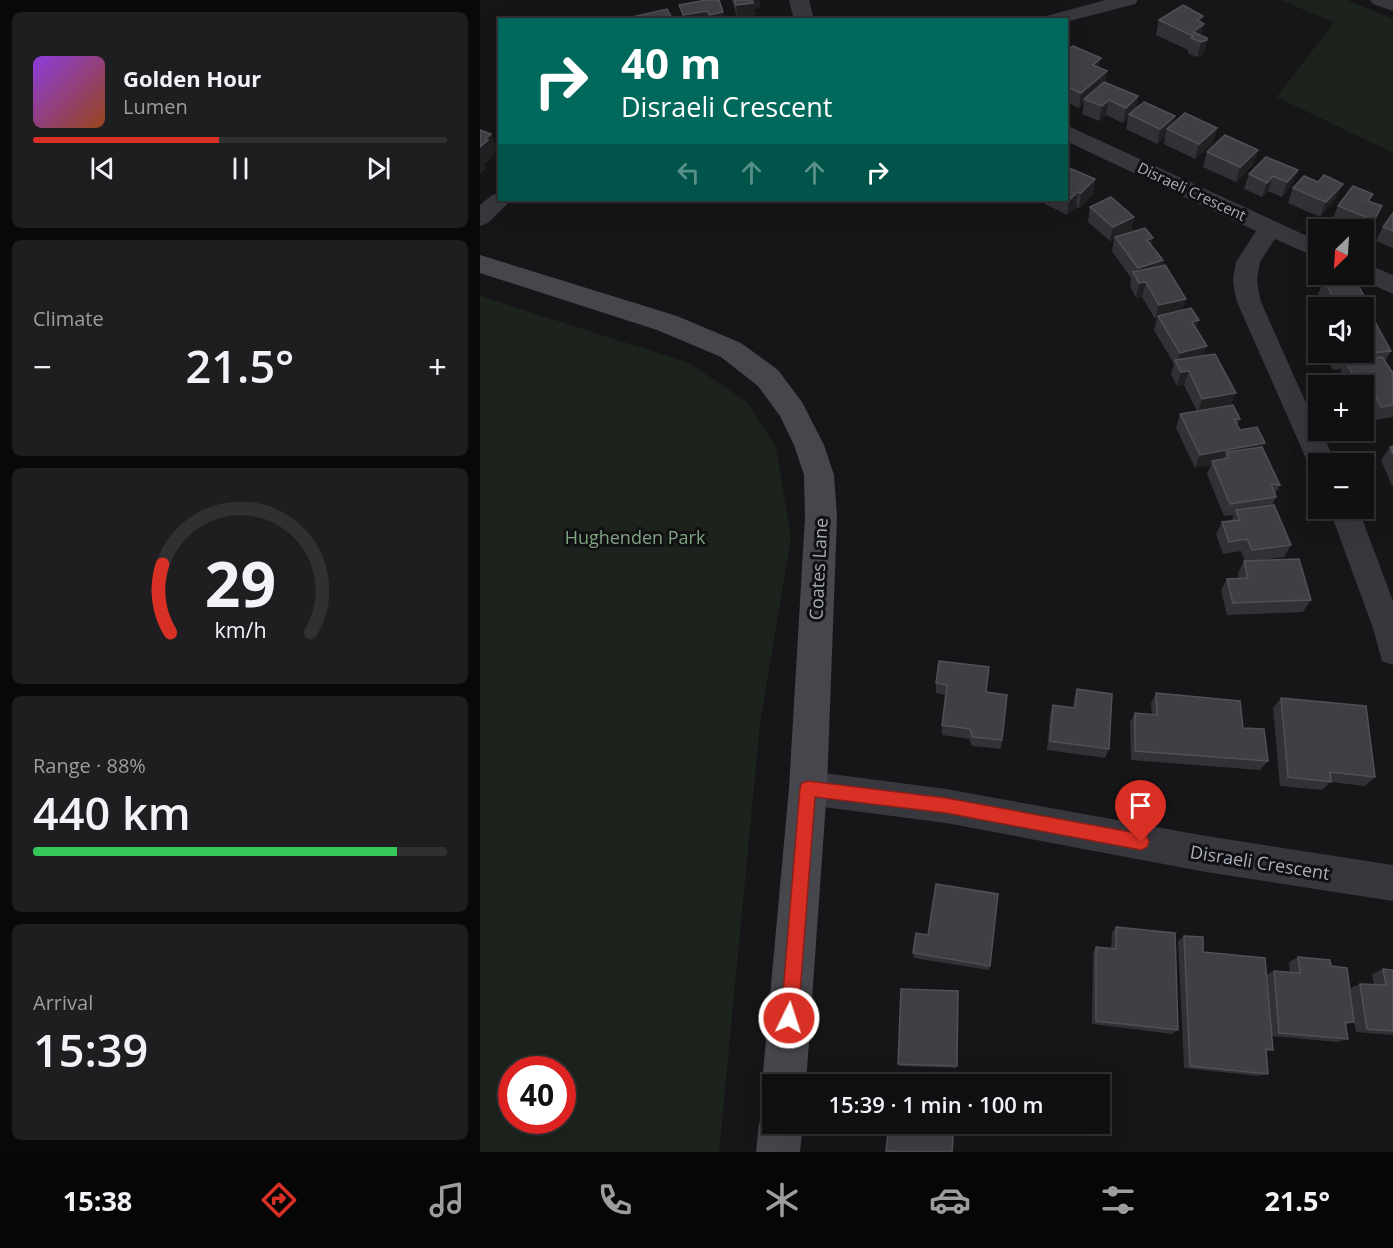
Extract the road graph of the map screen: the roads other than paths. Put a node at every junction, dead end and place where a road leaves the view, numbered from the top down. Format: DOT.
graph roads {
  1 [pos="799,0"];
  2 [pos="1128,0"];
  3 [pos="1380,0"];
  4 [pos="1393,5"];
  5 [pos="804,18"];
  6 [pos="1060,18"];
  7 [pos="1068,133"];
  8 [pos="499,201"];
  9 [pos="480,218"];
  10 [pos="1271,228"];
  11 [pos="1308,245"];
  12 [pos="480,264"];
  13 [pos="1374,276"];
  14 [pos="1393,285"];
  15 [pos="1317,453"];
  16 [pos="1347,519"];
  17 [pos="1393,651"];
  18 [pos="808,788"];
  19 [pos="1393,883"];
  20 [pos="785,1074"];
  21 [pos="780,1134"];
  22 [pos="778,1152"];
  1 -- 5 [label="street"];
  2 -- 6 [label="street"];
  3 -- 4 [label="street"];
  7 -- 10 [label="street, Disraeli Crescent"];
  8 -- 9 [label="street"];
  10 -- 11 [label="street, Disraeli Crescent"];
  10 -- 15 [label="street"];
  12 -- 18 [label="street, Coates Lane"];
  13 -- 14 [label="street"];
  16 -- 17 [label="street"];
  18 -- 19 [label="street, Disraeli Crescent"];
  18 -- 20 [label="street, Coates Lane"];
  21 -- 22 [label="street"];
}
